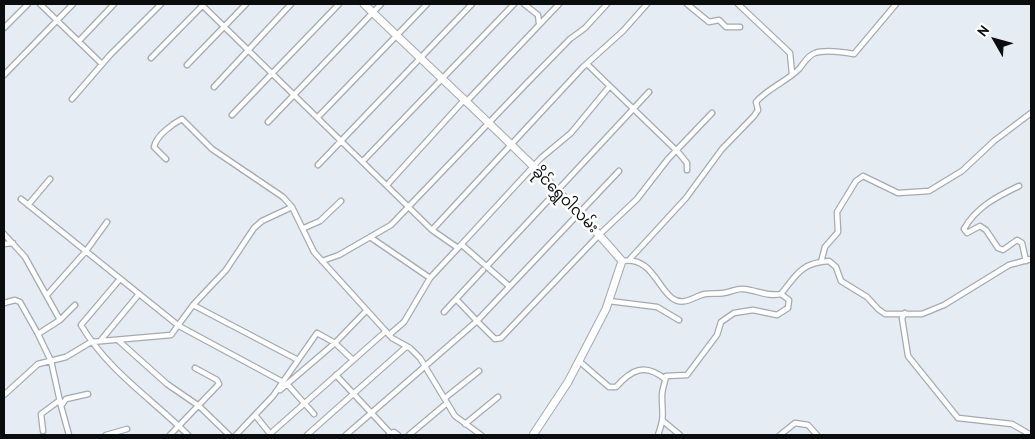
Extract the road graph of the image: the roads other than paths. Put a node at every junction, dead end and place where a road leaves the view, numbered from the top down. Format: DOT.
graph roads {
  1 [pos="28,4"];
  2 [pos="40,4"];
  3 [pos="73,4"];
  4 [pos="114,4"];
  5 [pos="161,4"];
  6 [pos="202,4"];
  7 [pos="246,4"];
  8 [pos="291,4"];
  9 [pos="338,4"];
  10 [pos="364,4"];
  11 [pos="381,4"];
  12 [pos="427,4"];
  13 [pos="472,4"];
  14 [pos="514,4"];
  15 [pos="524,4"];
  16 [pos="559,4"];
  17 [pos="607,4"];
  18 [pos="647,4"];
  19 [pos="688,4"];
  20 [pos="738,4"];
  21 [pos="896,4"];
  22 [pos="373,13"];
  23 [pos="57,20"];
  24 [pos="538,25"];
  25 [pos="224,27"];
  26 [pos="740,27"];
  27 [pos="4,28"];
  28 [pos="396,36"];
  29 [pos="79,41"];
  30 [pos="248,50"];
  31 [pos="420,57"];
  32 [pos="151,58"];
  33 [pos="102,64"];
  34 [pos="587,64"];
  35 [pos="187,65"];
  36 [pos="272,72"];
  37 [pos="792,74"];
  38 [pos="4,75"];
  39 [pos="442,79"];
  40 [pos="214,87"];
  41 [pos="609,88"];
  42 [pos="649,92"];
  43 [pos="295,95"];
  44 [pos="72,99"];
  45 [pos="466,100"];
  46 [pos="633,109"];
  47 [pos="712,113"];
  48 [pos="1031,113"];
  49 [pos="232,115"];
  50 [pos="318,117"];
  51 [pos="268,122"];
  52 [pos="488,123"];
  53 [pos="341,140"];
  54 [pos="510,144"];
  55 [pos="677,151"];
  56 [pos="166,159"];
  57 [pos="363,162"];
  58 [pos="318,165"];
  59 [pos="534,168"];
  60 [pos="687,170"];
  61 [pos="619,171"];
  62 [pos="50,179"];
  63 [pos="387,185"];
  64 [pos="1019,186"];
  65 [pos="556,191"];
  66 [pos="21,199"];
  67 [pos="341,201"];
  68 [pos="28,205"];
  69 [pos="292,207"];
  70 [pos="409,207"];
  71 [pos="578,213"];
  72 [pos="107,222"];
  73 [pos="304,228"];
  74 [pos="432,230"];
  75 [pos="4,234"];
  76 [pos="600,234"];
  77 [pos="370,236"];
  78 [pos="14,243"];
  79 [pos="4,244"];
  80 [pos="460,246"];
  81 [pos="86,251"];
  82 [pos="1031,259"];
  83 [pos="626,260"];
  84 [pos="322,261"];
  85 [pos="1026,261"];
  86 [pos="821,262"];
  87 [pos="485,268"];
  88 [pos="430,278"];
  89 [pos="120,279"];
  90 [pos="509,286"];
  91 [pos="139,294"];
  92 [pos="47,295"];
  93 [pos="782,295"];
  94 [pos="456,299"];
  95 [pos="609,301"];
  96 [pos="4,304"];
  97 [pos="75,305"];
  98 [pos="193,305"];
  99 [pos="366,311"];
  100 [pos="444,312"];
  101 [pos="904,313"];
  102 [pos="60,320"];
  103 [pos="679,320"];
  104 [pos="477,321"];
  105 [pos="179,326"];
  106 [pos="388,333"];
  107 [pos="38,334"];
  108 [pos="101,340"];
  109 [pos="119,341"];
  110 [pos="91,342"];
  111 [pos="335,343"];
  112 [pos="406,347"];
  113 [pos="298,360"];
  114 [pos="353,360"];
  115 [pos="51,361"];
  116 [pos="579,362"];
  117 [pos="425,367"];
  118 [pos="195,368"];
  119 [pos="479,371"];
  120 [pos="336,375"];
  121 [pos="666,379"];
  122 [pos="285,383"];
  123 [pos="354,393"];
  124 [pos="88,394"];
  125 [pos="4,395"];
  126 [pos="498,397"];
  127 [pos="60,400"];
  128 [pos="446,400"];
  129 [pos="304,403"];
  130 [pos="61,406"];
  131 [pos="199,406"];
  132 [pos="372,412"];
  133 [pos="314,414"];
  134 [pos="255,415"];
  135 [pos="663,421"];
  136 [pos="465,424"];
  137 [pos="178,426"];
  138 [pos="127,429"];
  139 [pos="42,431"];
  140 [pos="69,435"];
  141 [pos="106,435"];
  142 [pos="170,435"];
  143 [pos="188,435"];
  144 [pos="229,435"];
  145 [pos="236,435"];
  146 [pos="270,435"];
  147 [pos="307,435"];
  148 [pos="346,435"];
  149 [pos="390,435"];
  150 [pos="398,435"];
  151 [pos="409,435"];
  152 [pos="481,435"];
  153 [pos="533,435"];
  154 [pos="658,435"];
  155 [pos="680,435"];
  156 [pos="780,435"];
  157 [pos="817,435"];
  158 [pos="1031,435"];
  1 -- 27 [label="street"];
  2 -- 23 [label="street"];
  3 -- 23 [label="street"];
  4 -- 29 [label="street"];
  5 -- 33 [label="street"];
  6 -- 25 [label="street"];
  6 -- 32 [label="street"];
  7 -- 25 [label="street"];
  8 -- 30 [label="street"];
  9 -- 36 [label="street"];
  10 -- 22 [label="street, ခိုင်ရွှေဝါလမ်း"];
  11 -- 22 [label="street"];
  12 -- 28 [label="street"];
  13 -- 31 [label="street"];
  14 -- 39 [label="street"];
  15 -- 24 [label="street"];
  16 -- 24 [label="street"];
  17 -- 52 [label="street"];
  18 -- 34 [label="street"];
  19 -- 26 [label="street"];
  20 -- 37 [label="street"];
  21 -- 37 [label="street"];
  22 -- 28 [label="street, ခိုင်ရွှေဝါလမ်း"];
  22 -- 43 [label="street"];
  23 -- 29 [label="street"];
  23 -- 38 [label="street"];
  24 -- 45 [label="street"];
  25 -- 30 [label="street"];
  25 -- 35 [label="street"];
  28 -- 31 [label="street, ခိုင်ရွှေဝါလမ်း"];
  28 -- 50 [label="street"];
  29 -- 33 [label="street"];
  30 -- 36 [label="street"];
  30 -- 40 [label="street"];
  31 -- 39 [label="street, ခိုင်ရွှေဝါလမ်း"];
  31 -- 53 [label="street"];
  33 -- 44 [label="street"];
  34 -- 41 [label="street"];
  34 -- 54 [label="street"];
  36 -- 43 [label="street"];
  36 -- 49 [label="street"];
  37 -- 83 [label="street"];
  39 -- 45 [label="street, ခိုင်ရွှေဝါလမ်း"];
  39 -- 57 [label="street"];
  41 -- 46 [label="street"];
  41 -- 59 [label="street"];
  42 -- 46 [label="street"];
  43 -- 50 [label="street"];
  43 -- 51 [label="street"];
  45 -- 52 [label="street, ခိုင်ရွှေဝါလမ်း"];
  45 -- 63 [label="street"];
  46 -- 55 [label="street"];
  46 -- 65 [label="street"];
  47 -- 55 [label="street"];
  48 -- 86 [label="street"];
  50 -- 53 [label="street"];
  52 -- 54 [label="street, ခိုင်ရွှေဝါလမ်း"];
  52 -- 70 [label="street"];
  53 -- 57 [label="street"];
  53 -- 58 [label="street"];
  54 -- 59 [label="street, ခိုင်ရွှေဝါလမ်း"];
  54 -- 74 [label="street"];
  55 -- 60 [label="street"];
  55 -- 76 [label="street"];
  56 -- 69 [label="street"];
  57 -- 63 [label="street"];
  59 -- 65 [label="street, ခိုင်ရွှေဝါလမ်း"];
  59 -- 80 [label="street"];
  61 -- 71 [label="street"];
  62 -- 68 [label="street"];
  63 -- 70 [label="street"];
  64 -- 85 [label="street"];
  65 -- 71 [label="street, ခိုင်ရွှေဝါလမ်း"];
  65 -- 87 [label="street"];
  66 -- 68 [label="street"];
  67 -- 73 [label="street"];
  68 -- 81 [label="street"];
  69 -- 73 [label="street"];
  69 -- 98 [label="street"];
  70 -- 74 [label="street"];
  70 -- 77 [label="street"];
  71 -- 76 [label="street, ခိုင်ရွှေဝါလမ်း"];
  71 -- 90 [label="street"];
  72 -- 81 [label="street"];
  73 -- 84 [label="street"];
  74 -- 80 [label="street"];
  75 -- 78 [label="street"];
  76 -- 83 [label="street, ခိုင်ရွှေဝါလမ်း"];
  76 -- 104 [label="street"];
  77 -- 84 [label="street"];
  77 -- 88 [label="street"];
  78 -- 79 [label="street"];
  78 -- 92 [label="street"];
  80 -- 87 [label="street"];
  80 -- 88 [label="street"];
  81 -- 89 [label="street"];
  81 -- 92 [label="street"];
  82 -- 85 [label="street"];
  83 -- 93 [label="street"];
  83 -- 95 [label="street"];
  84 -- 99 [label="street"];
  85 -- 101 [label="street"];
  86 -- 93 [label="street"];
  86 -- 101 [label="street"];
  87 -- 90 [label="street"];
  87 -- 94 [label="street"];
  88 -- 106 [label="street"];
  89 -- 91 [label="street"];
  89 -- 110 [label="street"];
  90 -- 104 [label="street"];
  91 -- 105 [label="street"];
  91 -- 108 [label="street"];
  92 -- 102 [label="street"];
  93 -- 121 [label="street"];
  94 -- 100 [label="street"];
  94 -- 104 [label="street"];
  95 -- 103 [label="street"];
  95 -- 116 [label="street"];
  96 -- 107 [label="street"];
  97 -- 102 [label="street"];
  98 -- 105 [label="street"];
  98 -- 113 [label="street"];
  99 -- 106 [label="street"];
  99 -- 111 [label="street"];
  101 -- 158 [label="street"];
  102 -- 107 [label="street"];
  104 -- 117 [label="street"];
  105 -- 109 [label="street"];
  105 -- 122 [label="street"];
  106 -- 112 [label="street"];
  106 -- 114 [label="street"];
  107 -- 115 [label="street"];
  108 -- 109 [label="street"];
  108 -- 110 [label="street"];
  109 -- 131 [label="street"];
  110 -- 115 [label="street"];
  110 -- 137 [label="street"];
  111 -- 113 [label="street"];
  111 -- 114 [label="street"];
  111 -- 122 [label="street"];
  112 -- 117 [label="street"];
  112 -- 123 [label="street"];
  113 -- 122 [label="street"];
  114 -- 120 [label="street"];
  115 -- 125 [label="street"];
  115 -- 127 [label="street"];
  116 -- 121 [label="street"];
  116 -- 153 [label="street"];
  117 -- 128 [label="street"];
  117 -- 132 [label="street"];
  118 -- 131 [label="street"];
  119 -- 128 [label="street"];
  120 -- 123 [label="street"];
  120 -- 129 [label="street"];
  121 -- 135 [label="street"];
  122 -- 129 [label="street"];
  122 -- 134 [label="street"];
  123 -- 132 [label="street"];
  123 -- 147 [label="street"];
  124 -- 130 [label="street"];
  126 -- 136 [label="street"];
  127 -- 130 [label="street"];
  127 -- 139 [label="street"];
  128 -- 136 [label="street"];
  128 -- 151 [label="street"];
  129 -- 133 [label="street"];
  129 -- 146 [label="street"];
  130 -- 140 [label="street"];
  131 -- 137 [label="street"];
  131 -- 144 [label="street"];
  132 -- 148 [label="street"];
  132 -- 149 [label="street"];
  134 -- 145 [label="street"];
  134 -- 146 [label="street"];
  135 -- 154 [label="street"];
  135 -- 155 [label="street"];
  136 -- 152 [label="street"];
  137 -- 142 [label="street"];
  137 -- 143 [label="street"];
  138 -- 141 [label="street"];
  149 -- 150 [label="street"];
  156 -- 157 [label="street"];
}
